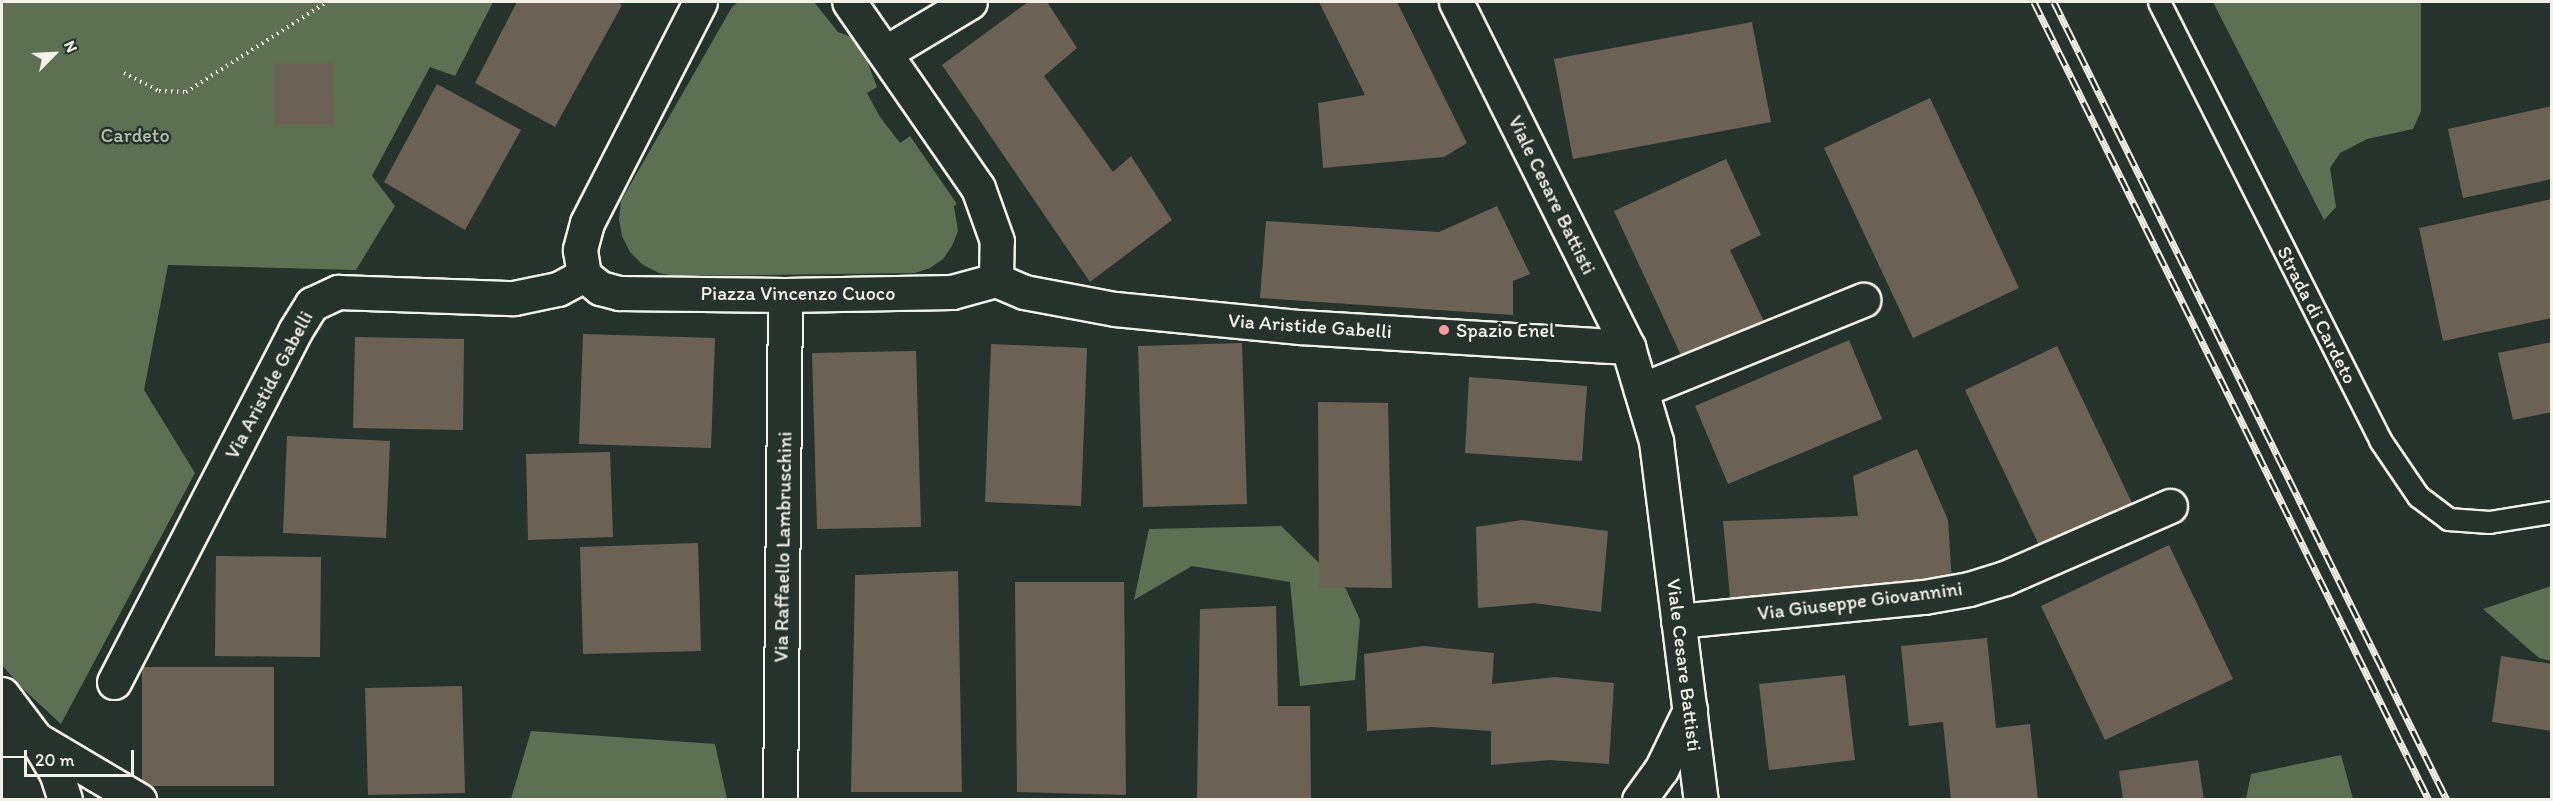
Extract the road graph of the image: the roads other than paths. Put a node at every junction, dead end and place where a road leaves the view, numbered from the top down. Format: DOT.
graph roads {
  1 [pos="700,2"];
  2 [pos="849,2"];
  3 [pos="970,2"];
  4 [pos="1456,2"];
  5 [pos="2159,2"];
  6 [pos="885,53"];
  7 [pos="584,275"];
  8 [pos="996,280"];
  9 [pos="785,295"];
  10 [pos="1863,300"];
  11 [pos="1628,347"];
  12 [pos="1641,390"];
  13 [pos="2170,506"];
  14 [pos="2552,512"];
  15 [pos="1678,621"];
  16 [pos="114,682"];
  17 [pos="2,694"];
  18 [pos="1690,710"];
  19 [pos="2,739"];
  20 [pos="36,739"];
  21 [pos="65,800"];
  22 [pos="139,800"];
  23 [pos="780,800"];
  24 [pos="1639,800"];
  25 [pos="1701,800"];
  1 -- 7 [label="street"];
  2 -- 6 [label="street"];
  3 -- 6 [label="street"];
  4 -- 11 [label="street, Viale Cesare Battisti"];
  5 -- 14 [label="lane, Strada di Cardeto"];
  6 -- 8 [label="street"];
  7 -- 9 [label="street, Piazza Vincenzo Cuoco"];
  7 -- 16 [label="street, Via Aristide Gabelli"];
  8 -- 9 [label="street, Piazza Vincenzo Cuoco"];
  8 -- 11 [label="street, Via Aristide Gabelli"];
  9 -- 23 [label="street, Via Raffaello Lambruschini"];
  10 -- 12 [label="street"];
  11 -- 12 [label="street, Viale Cesare Battisti"];
  12 -- 15 [label="street, Viale Cesare Battisti"];
  13 -- 15 [label="street, Via Giuseppe Giovannini"];
  15 -- 18 [label="street, Viale Cesare Battisti"];
  17 -- 20 [label="street"];
  18 -- 24 [label="street"];
  18 -- 25 [label="street, Viale Cesare Battisti"];
  19 -- 20 [label="street"];
  20 -- 21 [label="street"];
  20 -- 22 [label="street"];
}
